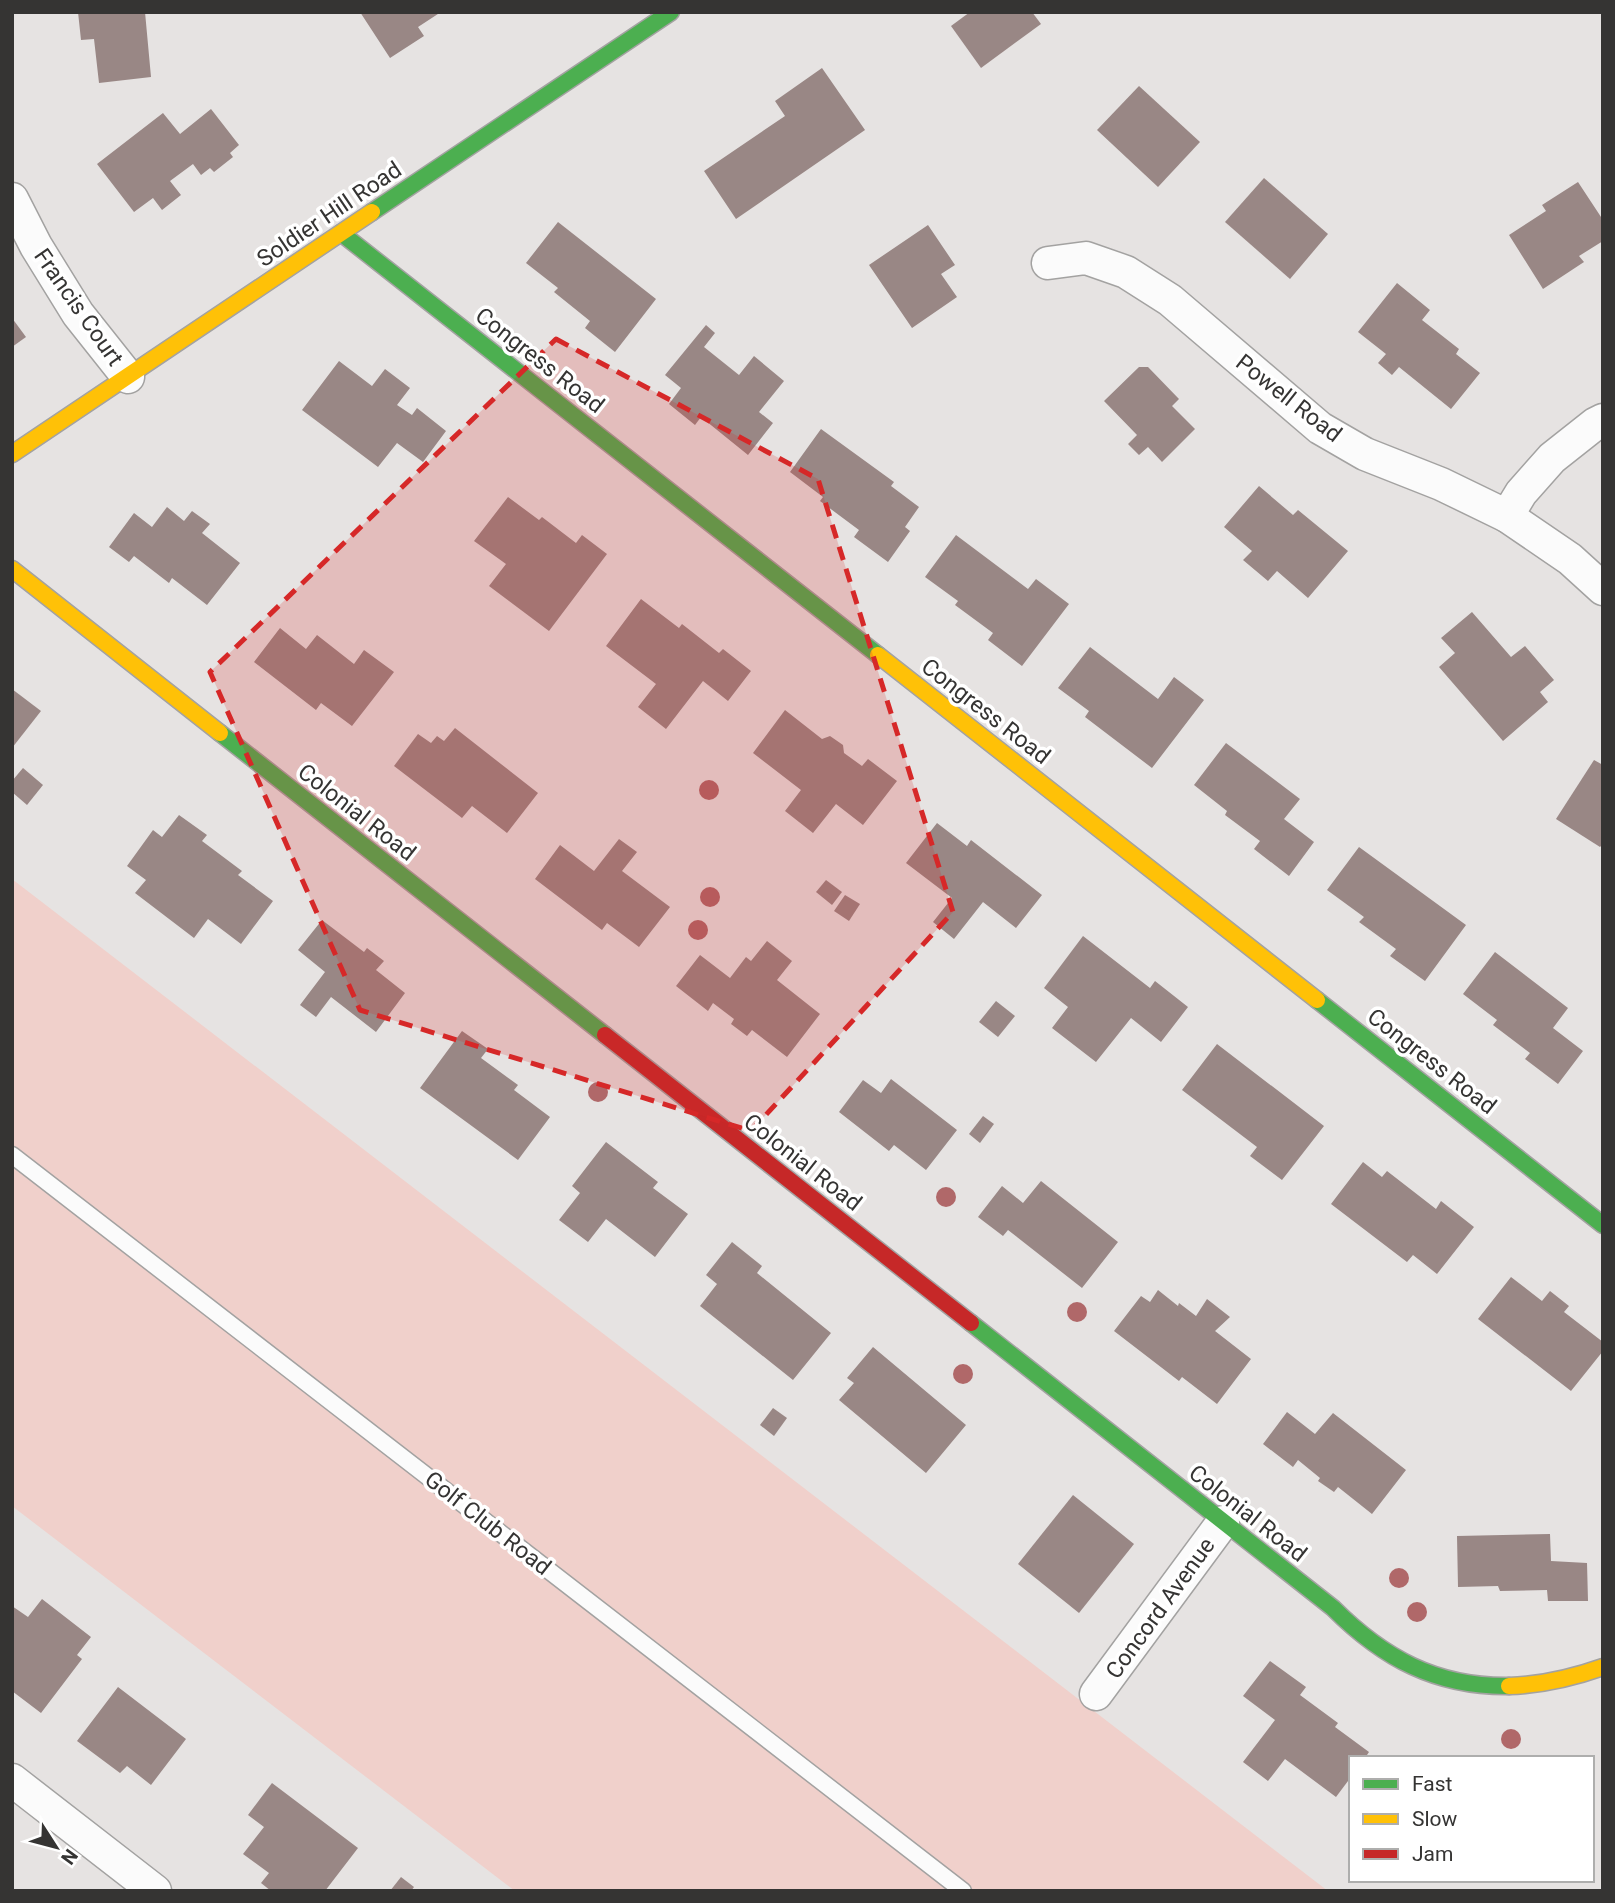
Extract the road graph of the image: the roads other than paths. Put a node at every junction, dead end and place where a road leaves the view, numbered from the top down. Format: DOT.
graph roads {
  1 [pos="671,12"];
  2 [pos="12,199"];
  3 [pos="341,233"];
  4 [pos="1048,263"];
  5 [pos="128,377"];
  6 [pos="1603,420"];
  7 [pos="12,454"];
  8 [pos="1507,516"];
  9 [pos="12,569"];
  10 [pos="1603,589"];
  11 [pos="12,1155"];
  12 [pos="1603,1224"];
  13 [pos="1223,1522"];
  14 [pos="1603,1667"];
  15 [pos="1096,1694"];
  16 [pos="12,1780"];
  17 [pos="155,1891"];
  18 [pos="964,1891"];
  1 -- 3 [label="street, Soldier Hill Road"];
  2 -- 5 [label="street, Francis Court"];
  3 -- 5 [label="street, Soldier Hill Road"];
  3 -- 12 [label="street, Congress Road"];
  4 -- 8 [label="street, Powell Road"];
  5 -- 7 [label="street, Soldier Hill Road"];
  6 -- 8 [label="street"];
  8 -- 10 [label="street, Powell Road"];
  9 -- 13 [label="street, Colonial Road"];
  11 -- 18 [label="lane, Golf Club Road"];
  13 -- 14 [label="street, Colonial Road"];
  13 -- 15 [label="street, Concord Avenue"];
  16 -- 17 [label="street"];
}
